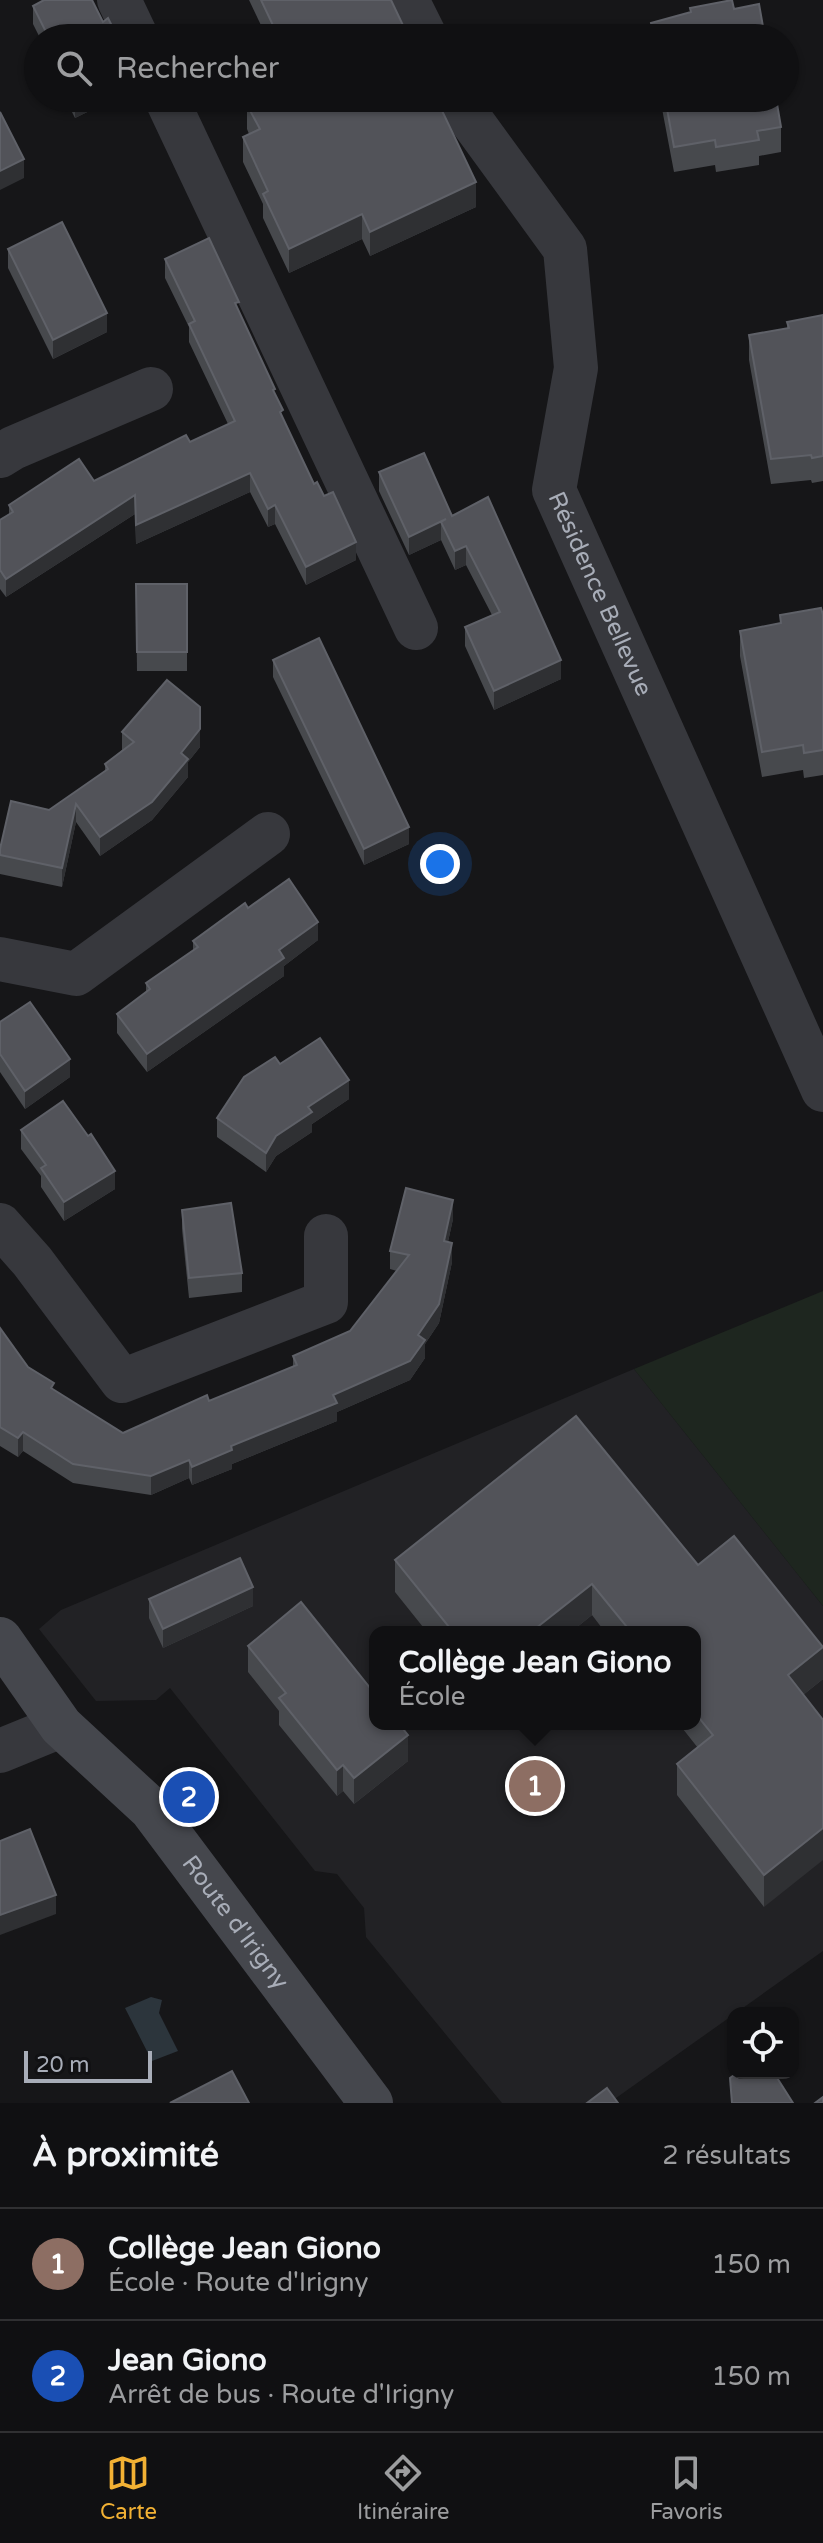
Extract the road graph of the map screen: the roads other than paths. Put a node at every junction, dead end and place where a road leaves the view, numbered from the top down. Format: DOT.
graph roads {
  1 [pos="119,0"];
  2 [pos="407,0"];
  3 [pos="130,24"];
  4 [pos="419,24"];
  5 [pos="173,112"];
  6 [pos="465,112"];
  7 [pos="151,389"];
  8 [pos="0,456"];
  9 [pos="416,628"];
  10 [pos="268,834"];
  11 [pos="0,959"];
  12 [pos="823,1090"];
  13 [pos="0,1225"];
  14 [pos="326,1236"];
  15 [pos="0,1639"];
  16 [pos="61,1726"];
  17 [pos="0,1751"];
  18 [pos="371,2103"];
  1 -- 3 [label="street"];
  2 -- 4 [label="street"];
  5 -- 9 [label="street"];
  6 -- 12 [label="street, Résidence Bellevue"];
  7 -- 8 [label="street"];
  10 -- 11 [label="street"];
  13 -- 14 [label="street"];
  15 -- 16 [label="street, Route d'Irigny"];
  16 -- 17 [label="street"];
  16 -- 18 [label="street, Route d'Irigny"];
}
